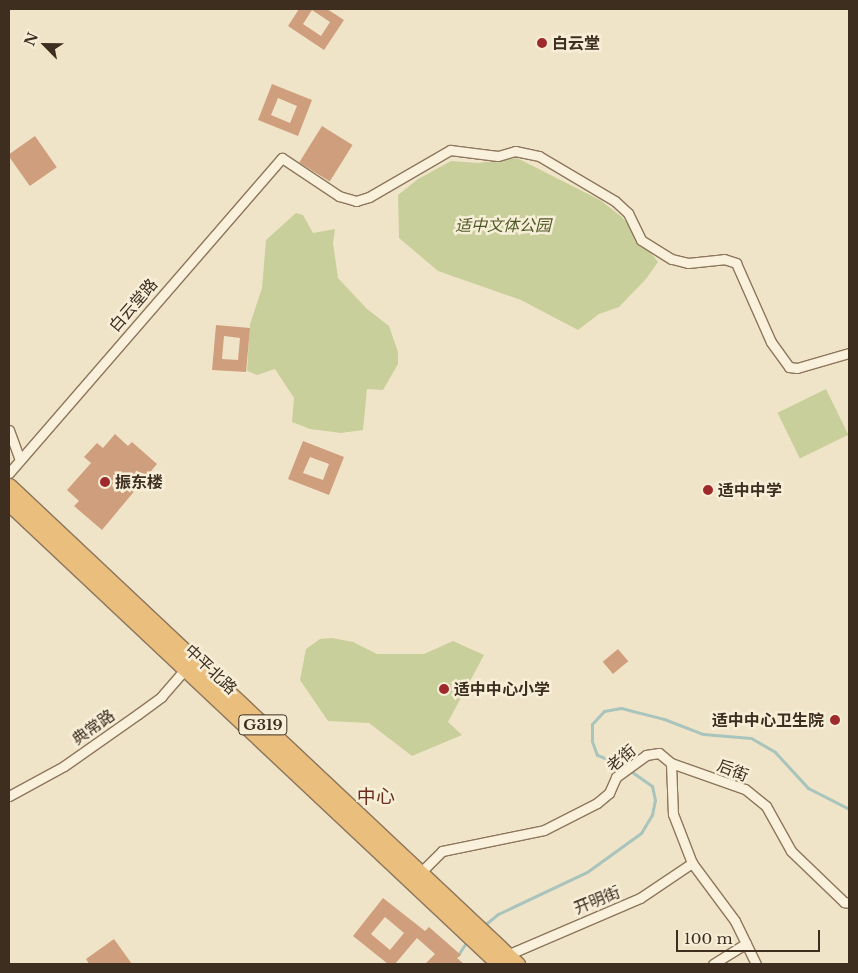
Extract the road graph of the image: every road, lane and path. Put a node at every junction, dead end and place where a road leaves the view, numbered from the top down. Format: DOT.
graph roads {
  1 [pos="849,353"];
  2 [pos="9,430"];
  3 [pos="20,460"];
  4 [pos="9,473"];
  5 [pos="9,486"];
  6 [pos="9,502"];
  7 [pos="185,669"];
  8 [pos="671,763"];
  9 [pos="9,796"];
  10 [pos="692,863"];
  11 [pos="420,872"];
  12 [pos="849,903"];
  13 [pos="746,943"];
  14 [pos="508,961"];
  15 [pos="713,964"];
  16 [pos="756,964"];
  1 -- 3 [label="street, 白云堂路"];
  2 -- 3 [label="street"];
  3 -- 4 [label="street, 白云堂路"];
  5 -- 11 [label="highway, G319"];
  6 -- 7 [label="highway, 中平北路 / G319"];
  7 -- 9 [label="street, 典常路"];
  7 -- 14 [label="highway, 中平北路 / G319"];
  8 -- 10 [label="street"];
  8 -- 11 [label="street, 老街"];
  8 -- 12 [label="street, 后街"];
  10 -- 13 [label="street"];
  10 -- 14 [label="street, 开明街"];
  11 -- 14 [label="highway, G319"];
  13 -- 15 [label="street"];
  13 -- 16 [label="street"];
}
